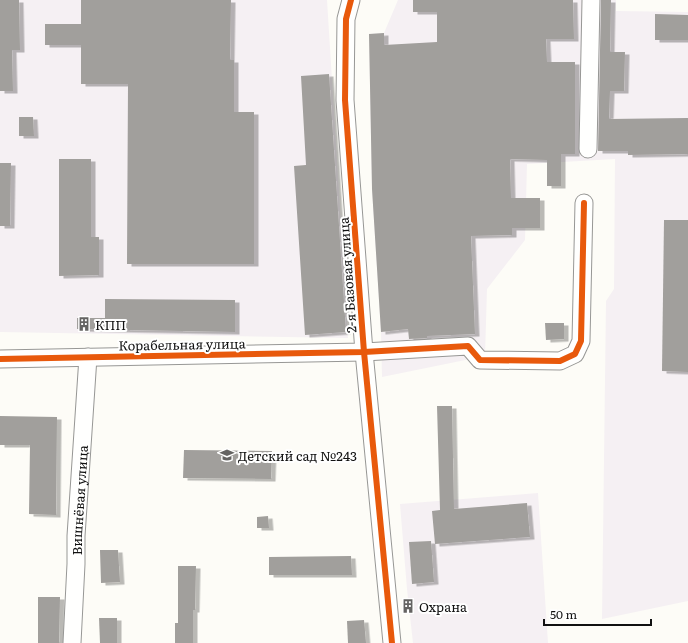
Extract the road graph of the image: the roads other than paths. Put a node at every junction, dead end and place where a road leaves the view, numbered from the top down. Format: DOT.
graph roads {
  1 [pos="351,0"];
  2 [pos="591,0"];
  3 [pos="588,149"];
  4 [pos="584,202"];
  5 [pos="364,352"];
  6 [pos="88,357"];
  7 [pos="0,359"];
  8 [pos="72,643"];
  9 [pos="392,643"];
  1 -- 5 [label="street, 2-я Базовая улица"];
  2 -- 3 [label="street"];
  4 -- 5 [label="street, Корабельная улица"];
  5 -- 6 [label="street, Корабельная улица"];
  5 -- 9 [label="street, 2-я Базовая улица"];
  6 -- 7 [label="street, Корабельная улица"];
  6 -- 8 [label="street, Вишнёвая улица"];
}
